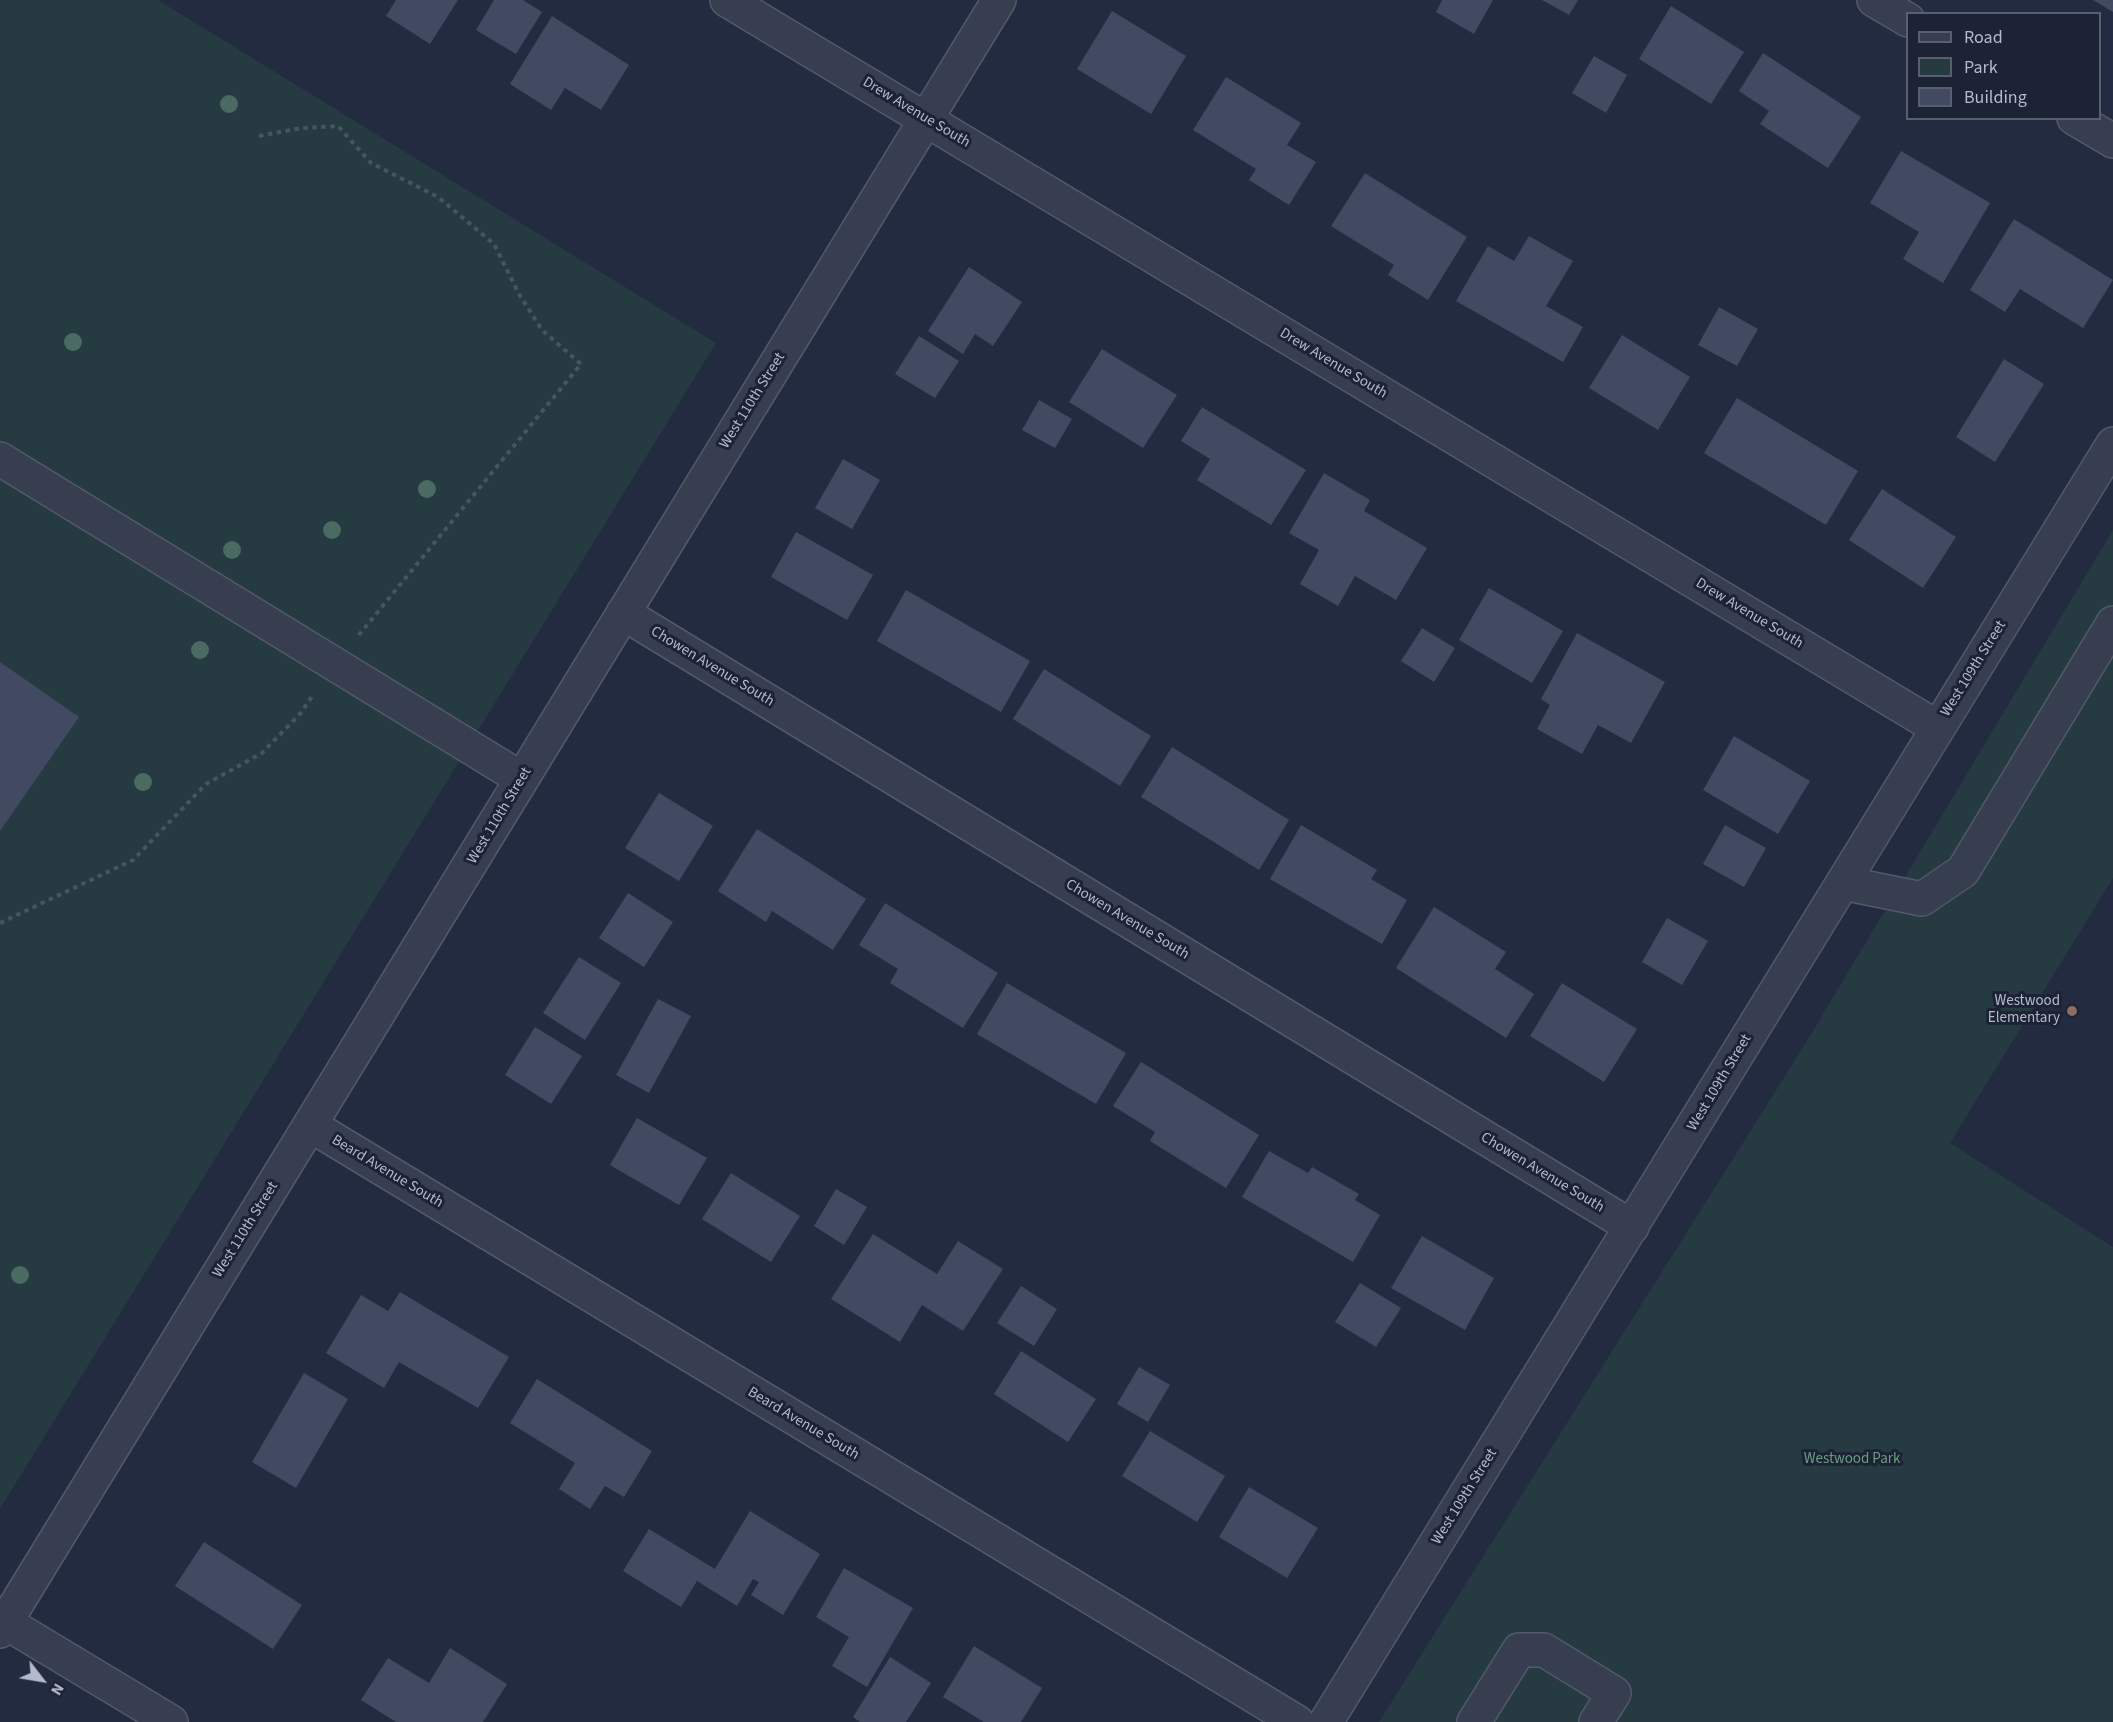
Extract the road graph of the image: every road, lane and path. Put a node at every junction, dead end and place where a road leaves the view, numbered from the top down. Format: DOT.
graph roads {
  1 [pos="727,0"];
  2 [pos="999,0"];
  3 [pos="1874,0"];
  4 [pos="1906,19"];
  5 [pos="926,119"];
  6 [pos="2077,120"];
  7 [pos="259,136"];
  8 [pos="2113,141"];
  9 [pos="2113,444"];
  10 [pos="0,459"];
  11 [pos="623,613"];
  12 [pos="2113,623"];
  13 [pos="335,664"];
  14 [pos="1938,728"];
  15 [pos="522,779"];
  16 [pos="1843,882"];
  17 [pos="0,922"];
  18 [pos="310,1125"];
  19 [pos="1632,1227"];
  20 [pos="3,1627"];
  21 [pos="171,1722"];
  22 [pos="1297,1722"];
  23 [pos="1326,1722"];
  24 [pos="1474,1722"];
  25 [pos="1596,1722"];
  1 -- 5 [label="street, Drew Avenue South"];
  2 -- 5 [label="street, West 110th Street"];
  3 -- 4 [label="street"];
  5 -- 11 [label="street, West 110th Street"];
  5 -- 14 [label="street, Drew Avenue South"];
  6 -- 8 [label="street"];
  7 -- 13 [label="path"];
  9 -- 14 [label="street, West 109th Street"];
  10 -- 13 [label="street"];
  11 -- 15 [label="street, West 110th Street"];
  11 -- 19 [label="street, Chowen Avenue South"];
  12 -- 16 [label="street"];
  13 -- 15 [label="street"];
  13 -- 17 [label="path"];
  14 -- 16 [label="street, West 109th Street"];
  15 -- 18 [label="street, West 110th Street"];
  16 -- 19 [label="street, West 109th Street"];
  18 -- 20 [label="street, West 110th Street"];
  18 -- 22 [label="street, Beard Avenue South"];
  19 -- 23 [label="street, West 109th Street"];
  20 -- 21 [label="street"];
  24 -- 25 [label="street"];
}
